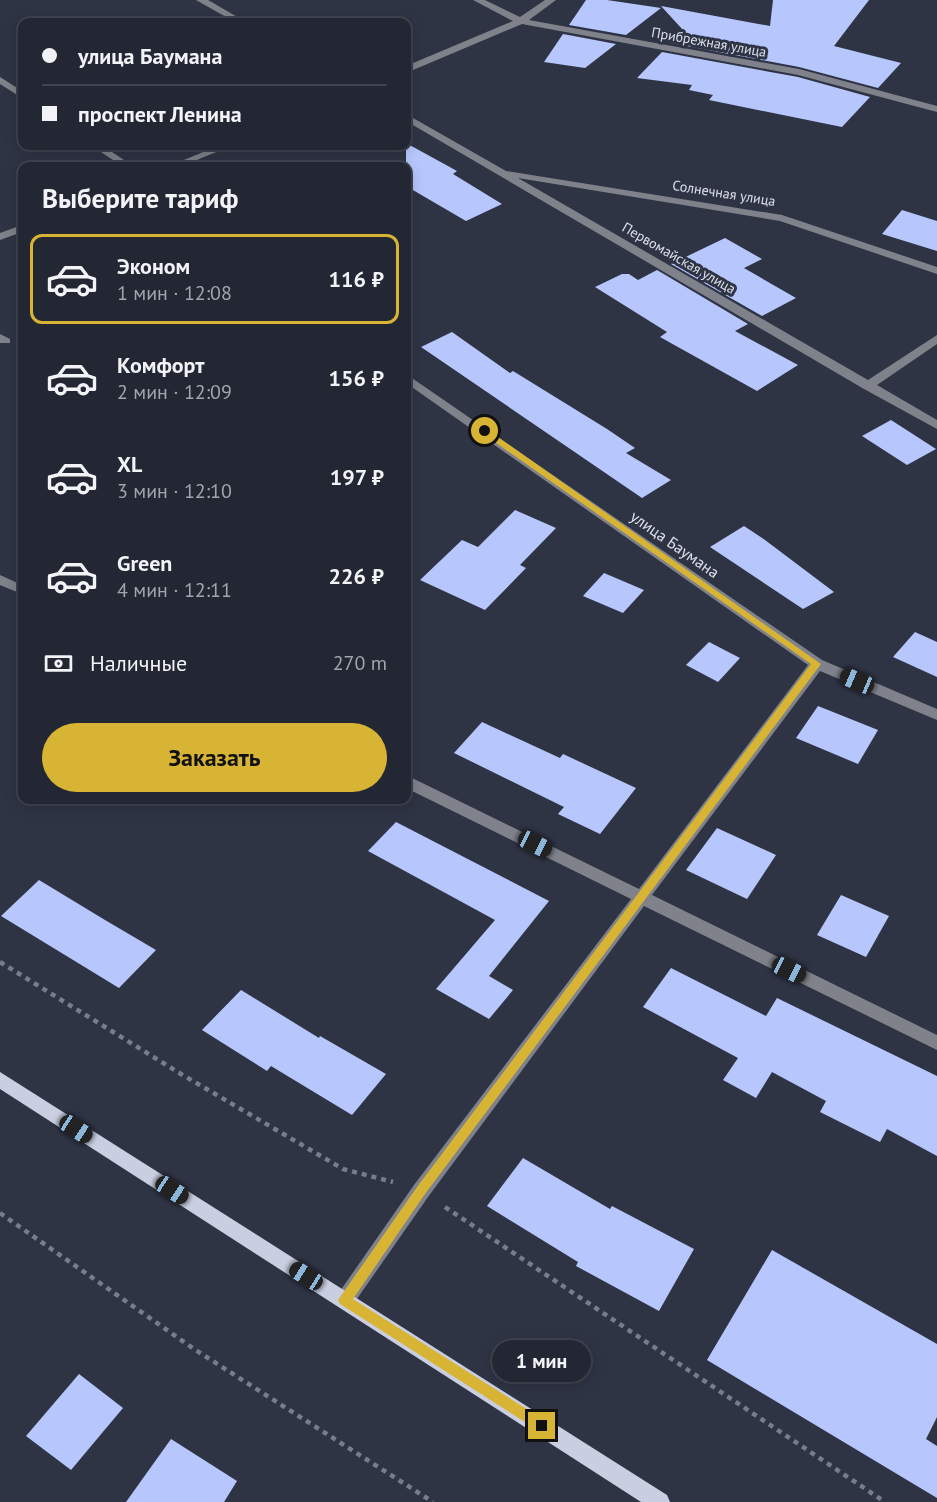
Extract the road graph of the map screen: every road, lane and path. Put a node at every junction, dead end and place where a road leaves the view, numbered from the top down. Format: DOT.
graph roads {
  1 [pos="201,0"];
  2 [pos="478,0"];
  3 [pos="551,0"];
  4 [pos="234,18"];
  5 [pos="521,21"];
  6 [pos="411,68"];
  7 [pos="0,80"];
  8 [pos="18,92"];
  9 [pos="937,109"];
  10 [pos="411,120"];
  11 [pos="103,150"];
  12 [pos="216,150"];
  13 [pos="122,162"];
  14 [pos="184,162"];
  15 [pos="500,171"];
  16 [pos="18,230"];
  17 [pos="0,237"];
  18 [pos="937,271"];
  19 [pos="937,339"];
  20 [pos="411,380"];
  21 [pos="868,386"];
  22 [pos="937,425"];
  23 [pos="0,580"];
  24 [pos="18,588"];
  25 [pos="817,664"];
  26 [pos="937,715"];
  27 [pos="411,783"];
  28 [pos="641,897"];
  29 [pos="0,962"];
  30 [pos="937,1043"];
  31 [pos="0,1080"];
  32 [pos="421,1191"];
  33 [pos="0,1213"];
  34 [pos="345,1300"];
  35 [pos="433,1502"];
  36 [pos="660,1502"];
  37 [pos="885,1502"];
  1 -- 4 [label="street"];
  2 -- 5 [label="street, Прибрежная улица"];
  3 -- 5 [label="street"];
  5 -- 6 [label="street"];
  5 -- 9 [label="street, Прибрежная улица"];
  7 -- 8 [label="street"];
  10 -- 15 [label="street, Первомайская улица"];
  11 -- 13 [label="street"];
  12 -- 14 [label="street"];
  15 -- 18 [label="street, Солнечная улица"];
  15 -- 21 [label="street, Первомайская улица"];
  16 -- 17 [label="street"];
  19 -- 21 [label="street"];
  20 -- 25 [label="street, улица Баумана"];
  21 -- 22 [label="street, Первомайская улица"];
  23 -- 24 [label="street"];
  25 -- 26 [label="street, улица Баумана"];
  25 -- 28 [label="street"];
  27 -- 28 [label="street"];
  28 -- 30 [label="street"];
  28 -- 32 [label="street"];
  29 -- 32 [label="path"];
  31 -- 34 [label="main road"];
  32 -- 34 [label="street"];
  32 -- 37 [label="path"];
  33 -- 35 [label="path"];
  34 -- 36 [label="main road"];
}
